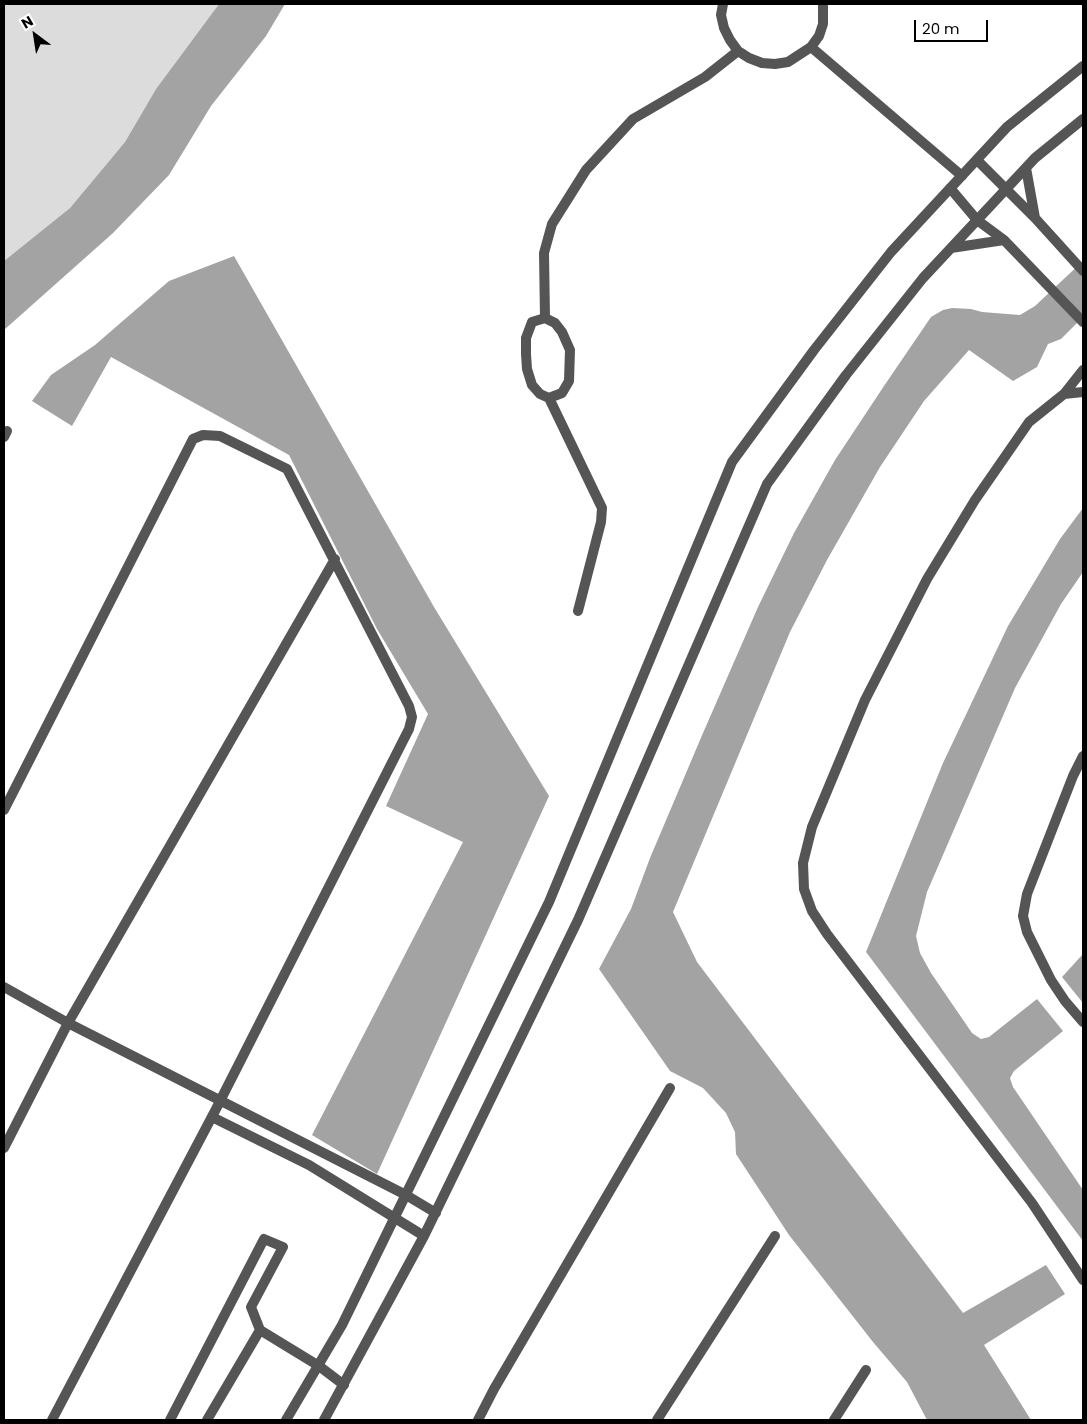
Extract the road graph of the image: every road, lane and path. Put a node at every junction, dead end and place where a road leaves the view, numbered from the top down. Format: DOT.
graph roads {
  1 [pos="723,4"];
  2 [pos="823,4"];
  3 [pos="811,47"];
  4 [pos="738,51"];
  5 [pos="1083,66"];
  6 [pos="1083,119"];
  7 [pos="977,160"];
  8 [pos="1026,168"];
  9 [pos="962,176"];
  10 [pos="950,188"];
  11 [pos="1006,190"];
  12 [pos="1035,218"];
  13 [pos="977,220"];
  14 [pos="1004,240"];
  15 [pos="951,248"];
  16 [pos="1083,271"];
  17 [pos="545,318"];
  18 [pos="1083,322"];
  19 [pos="1083,370"];
  20 [pos="1083,392"];
  21 [pos="1064,394"];
  22 [pos="550,398"];
  23 [pos="335,559"];
  24 [pos="578,611"];
  25 [pos="1083,756"];
  26 [pos="4,810"];
  27 [pos="4,987"];
  28 [pos="1080,1019"];
  29 [pos="68,1023"];
  30 [pos="670,1088"];
  31 [pos="221,1100"];
  32 [pos="212,1117"];
  33 [pos="4,1148"];
  34 [pos="406,1195"];
  35 [pos="436,1213"];
  36 [pos="395,1217"];
  37 [pos="424,1236"];
  38 [pos="775,1236"];
  39 [pos="1083,1280"];
  40 [pos="260,1330"];
  41 [pos="319,1366"];
  42 [pos="866,1370"];
  43 [pos="344,1385"];
  44 [pos="52,1420"];
  45 [pos="170,1420"];
  46 [pos="207,1420"];
  47 [pos="286,1420"];
  48 [pos="324,1420"];
  49 [pos="478,1420"];
  50 [pos="657,1420"];
  51 [pos="834,1420"];
  1 -- 4 [label="street"];
  2 -- 3 [label="street"];
  3 -- 4 [label="street"];
  3 -- 9 [label="street"];
  4 -- 17 [label="street"];
  5 -- 7 [label="street"];
  6 -- 8 [label="street"];
  7 -- 9 [label="street"];
  7 -- 11 [label="street"];
  8 -- 11 [label="street"];
  8 -- 12 [label="street"];
  9 -- 10 [label="street"];
  10 -- 13 [label="street"];
  10 -- 34 [label="street"];
  11 -- 12 [label="street"];
  11 -- 13 [label="street"];
  12 -- 16 [label="street"];
  13 -- 14 [label="street"];
  13 -- 15 [label="street"];
  14 -- 15 [label="street"];
  14 -- 18 [label="street"];
  15 -- 35 [label="street"];
  17 -- 22 [label="street"];
  17 -- 22 [label="street"];
  19 -- 21 [label="street"];
  20 -- 21 [label="street"];
  21 -- 39 [label="street"];
  22 -- 24 [label="street"];
  23 -- 26 [label="street"];
  23 -- 29 [label="street"];
  23 -- 31 [label="street"];
  25 -- 28 [label="street"];
  27 -- 29 [label="street"];
  29 -- 31 [label="street"];
  29 -- 33 [label="street"];
  30 -- 49 [label="street"];
  31 -- 32 [label="street"];
  31 -- 34 [label="street"];
  32 -- 36 [label="street"];
  32 -- 44 [label="street"];
  34 -- 35 [label="street"];
  34 -- 36 [label="street"];
  35 -- 37 [label="street"];
  36 -- 37 [label="street"];
  36 -- 41 [label="street"];
  37 -- 43 [label="street"];
  38 -- 50 [label="street"];
  40 -- 41 [label="street"];
  40 -- 45 [label="street"];
  40 -- 46 [label="street"];
  41 -- 43 [label="street"];
  41 -- 47 [label="street"];
  42 -- 51 [label="street"];
  43 -- 48 [label="street"];
}
